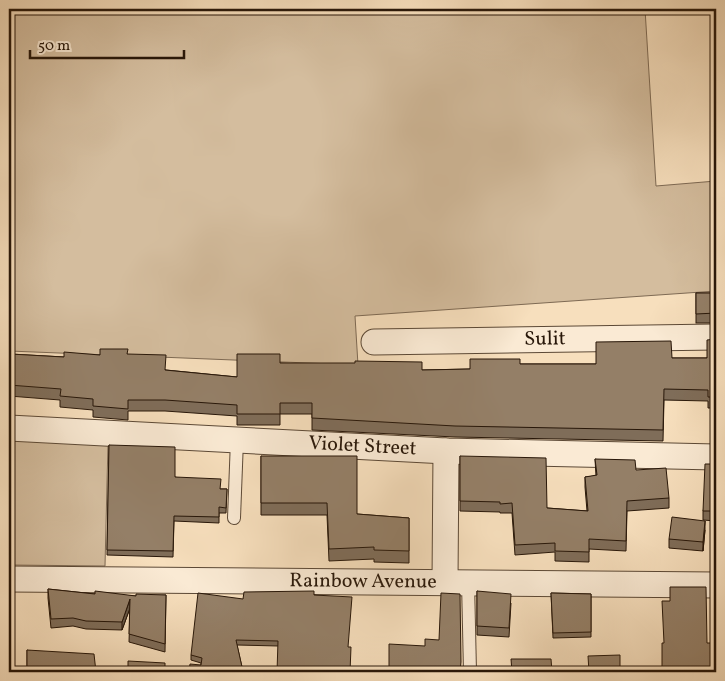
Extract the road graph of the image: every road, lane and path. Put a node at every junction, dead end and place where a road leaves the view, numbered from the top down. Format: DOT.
graph roads {
  1 [pos="716,337"];
  2 [pos="374,342"];
  3 [pos="9,428"];
  4 [pos="237,440"];
  5 [pos="446,451"];
  6 [pos="716,457"];
  7 [pos="234,518"];
  8 [pos="9,579"];
  9 [pos="457,582"];
  10 [pos="716,585"];
  11 [pos="470,672"];
  1 -- 2 [label="street, Sulit"];
  3 -- 4 [label="street, Violet Street"];
  4 -- 5 [label="street, Violet Street"];
  4 -- 7 [label="lane"];
  5 -- 6 [label="street, Violet Street"];
  5 -- 9 [label="street"];
  8 -- 9 [label="street, Rainbow Avenue"];
  9 -- 10 [label="street, Rainbow Avenue"];
  9 -- 11 [label="lane"];
}
